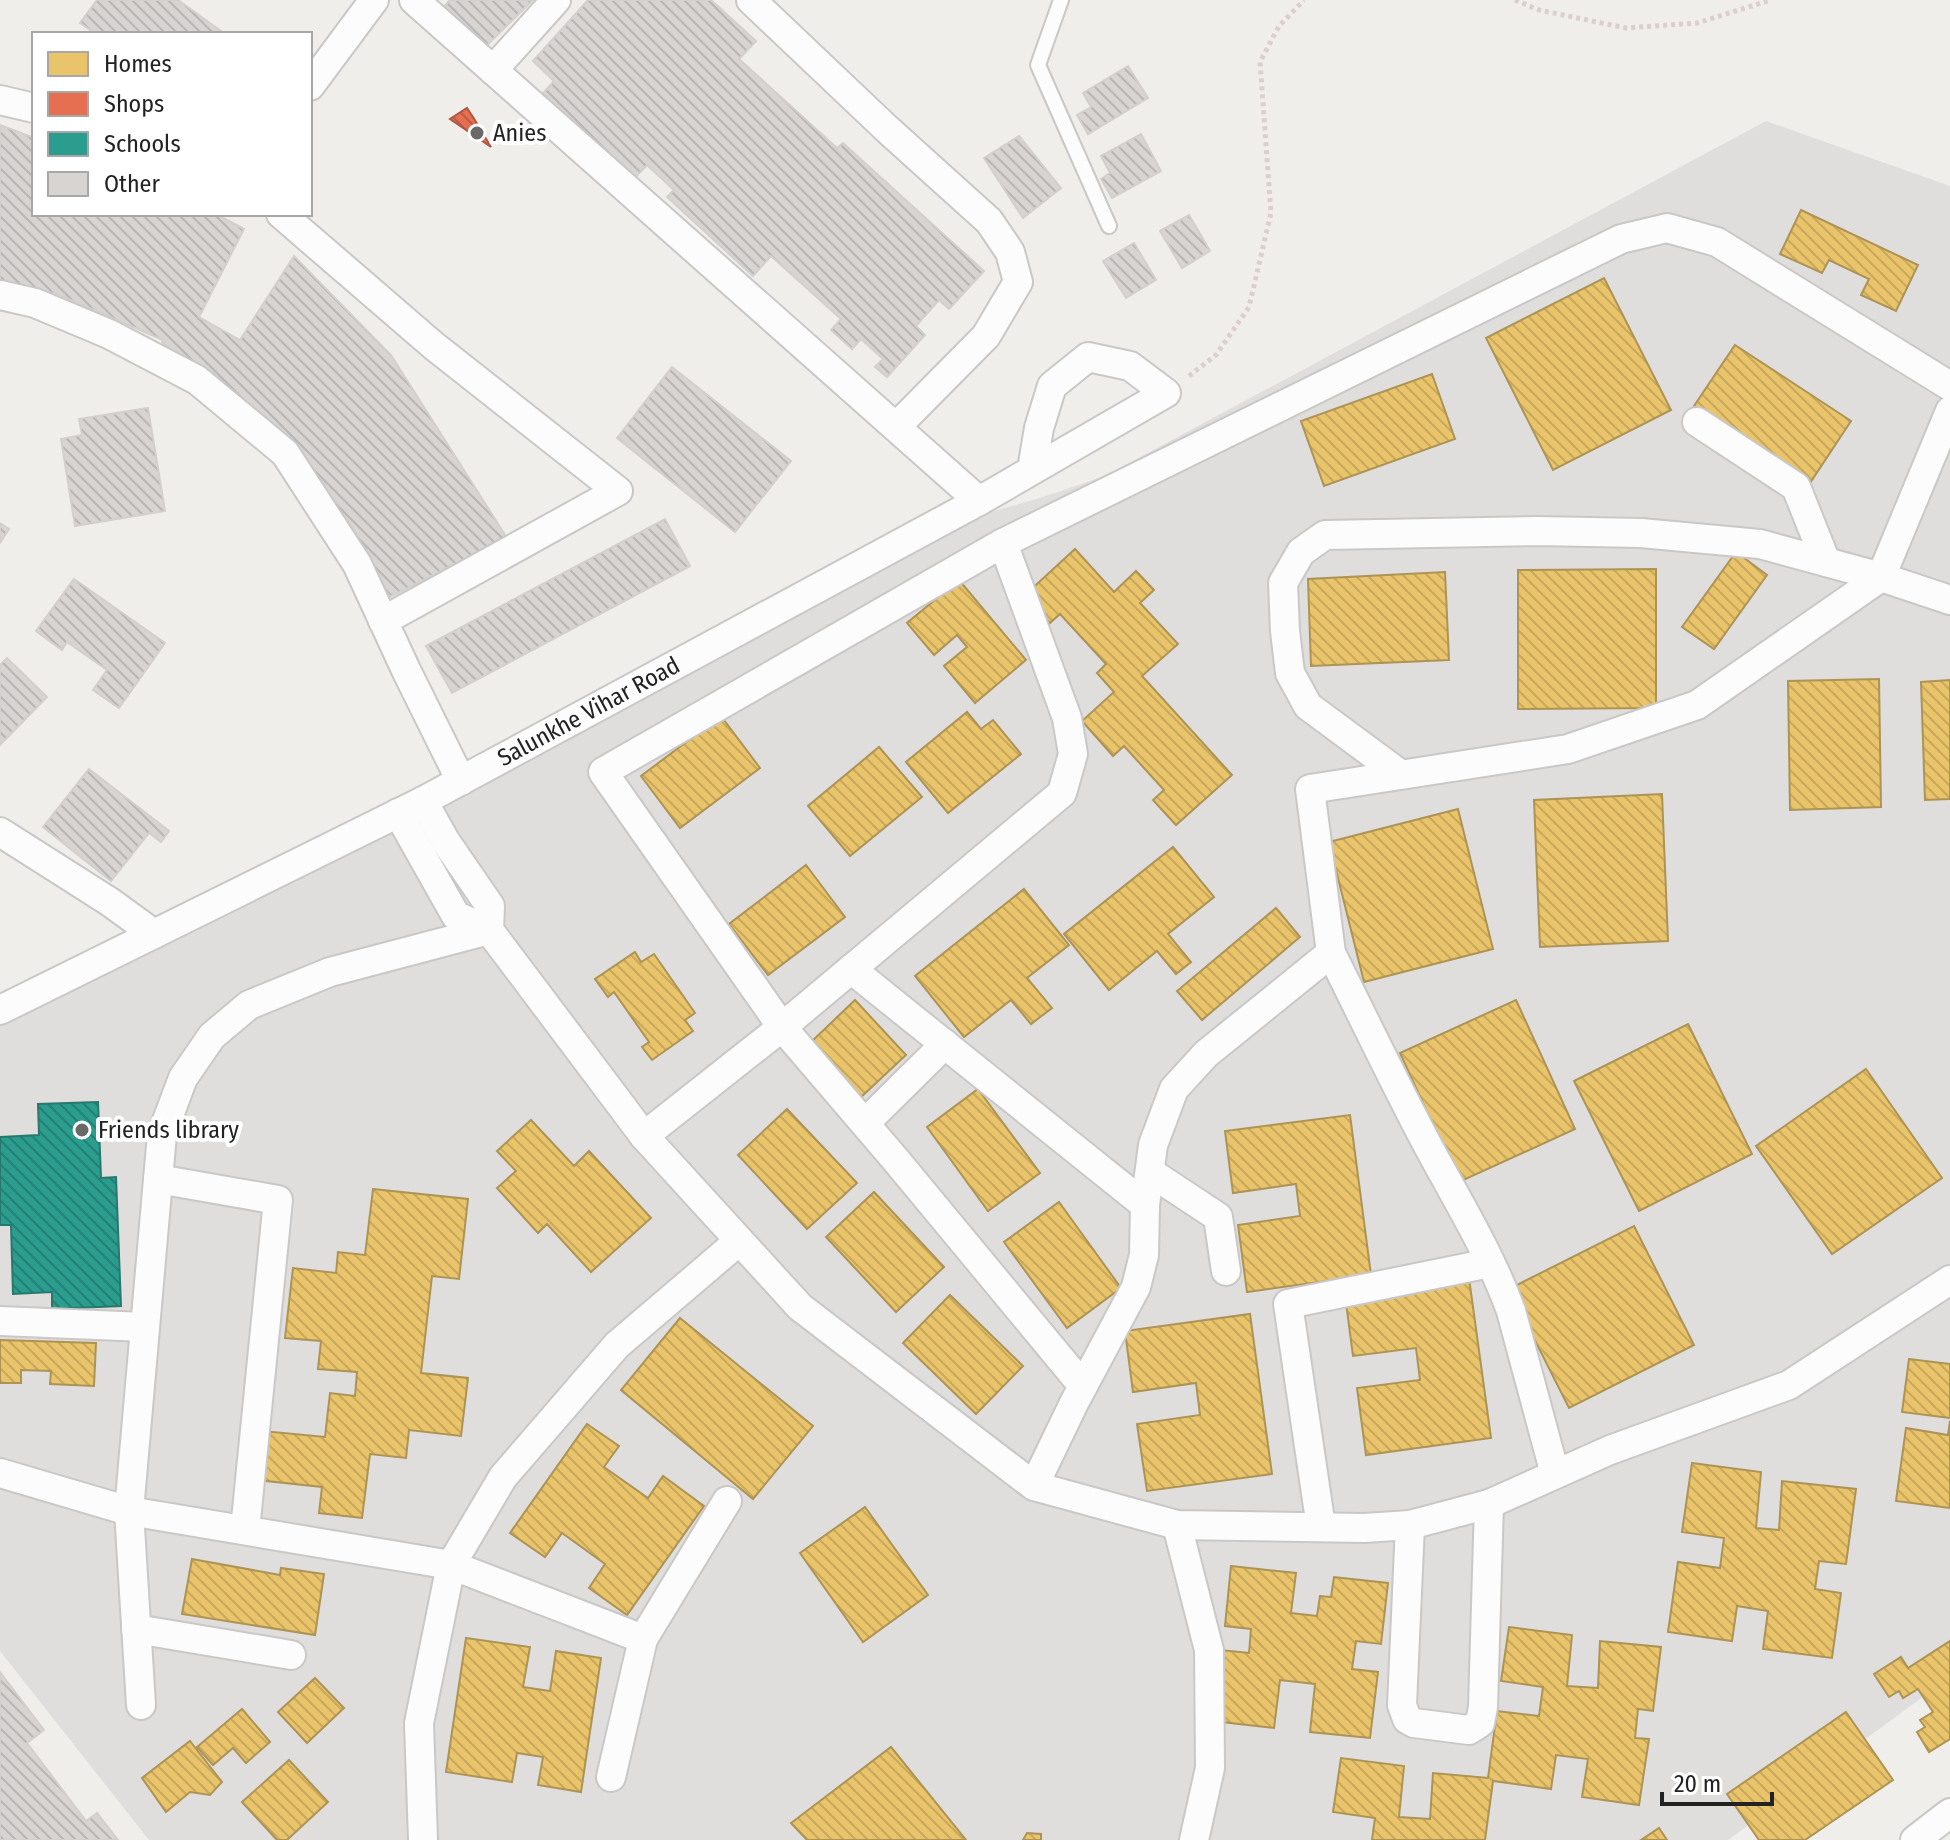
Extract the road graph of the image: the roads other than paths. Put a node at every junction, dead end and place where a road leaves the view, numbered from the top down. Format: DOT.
graph roads {
  1 [pos="374,0"];
  2 [pos="414,0"];
  3 [pos="556,0"];
  4 [pos="751,0"];
  5 [pos="1061,0"];
  6 [pos="493,70"];
  7 [pos="312,83"];
  8 [pos="0,100"];
  9 [pos="32,108"];
  10 [pos="283,216"];
  11 [pos="1109,226"];
  12 [pos="0,295"];
  13 [pos="1950,386"];
  14 [pos="1950,411"];
  15 [pos="1697,422"];
  16 [pos="896,427"];
  17 [pos="1032,470"];
  18 [pos="979,501"];
  19 [pos="1003,543"];
  20 [pos="1826,562"];
  21 [pos="1881,577"];
  22 [pos="1950,600"];
  23 [pos="383,621"];
  24 [pos="1400,774"];
  25 [pos="461,781"];
  26 [pos="411,807"];
  27 [pos="0,832"];
  28 [pos="489,930"];
  29 [pos="154,934"];
  30 [pos="1331,953"];
  31 [pos="851,969"];
  32 [pos="0,1010"];
  33 [pos="782,1027"];
  34 [pos="945,1044"];
  35 [pos="865,1123"];
  36 [pos="644,1136"];
  37 [pos="1150,1172"];
  38 [pos="158,1179"];
  39 [pos="1145,1205"];
  40 [pos="739,1241"];
  41 [pos="1490,1263"];
  42 [pos="1226,1271"];
  43 [pos="1950,1280"];
  44 [pos="0,1321"];
  45 [pos="145,1327"];
  46 [pos="1083,1386"];
  47 [pos="0,1473"];
  48 [pos="1555,1474"];
  49 [pos="1034,1486"];
  50 [pos="727,1501"];
  51 [pos="1489,1504"];
  52 [pos="129,1511"];
  53 [pos="1177,1525"];
  54 [pos="1410,1525"];
  55 [pos="1321,1527"];
  56 [pos="245,1530"];
  57 [pos="451,1565"];
  58 [pos="136,1629"];
  59 [pos="643,1639"];
  60 [pos="291,1655"];
  61 [pos="141,1705"];
  62 [pos="611,1777"];
  63 [pos="1950,1813"];
  64 [pos="423,1840"];
  65 [pos="1194,1840"];
  66 [pos="1915,1840"];
  1 -- 7 [label="street"];
  2 -- 6 [label="street"];
  3 -- 6 [label="street"];
  4 -- 16 [label="street"];
  5 -- 11 [label="lane"];
  6 -- 16 [label="street"];
  8 -- 9 [label="street"];
  10 -- 23 [label="street"];
  12 -- 23 [label="street"];
  13 -- 19 [label="street"];
  14 -- 21 [label="street"];
  15 -- 20 [label="street"];
  16 -- 18 [label="street"];
  17 -- 17 [label="street, Salunkhe Vihar Road"];
  17 -- 18 [label="street, Salunkhe Vihar Road"];
  18 -- 25 [label="street, Salunkhe Vihar Road"];
  19 -- 31 [label="street"];
  19 -- 33 [label="street"];
  20 -- 21 [label="street"];
  20 -- 24 [label="street"];
  21 -- 22 [label="street"];
  21 -- 24 [label="street"];
  23 -- 25 [label="street"];
  24 -- 30 [label="street"];
  25 -- 26 [label="street, Salunkhe Vihar Road"];
  26 -- 28 [label="street"];
  26 -- 29 [label="street, Salunkhe Vihar Road"];
  27 -- 29 [label="street"];
  28 -- 36 [label="street"];
  28 -- 38 [label="street"];
  29 -- 32 [label="street, Salunkhe Vihar Road"];
  30 -- 37 [label="street"];
  30 -- 41 [label="street"];
  31 -- 33 [label="street"];
  31 -- 34 [label="street"];
  33 -- 35 [label="street"];
  33 -- 36 [label="street"];
  34 -- 35 [label="street"];
  34 -- 39 [label="street"];
  35 -- 46 [label="street"];
  36 -- 40 [label="street"];
  37 -- 39 [label="street"];
  37 -- 42 [label="street"];
  38 -- 45 [label="street"];
  38 -- 56 [label="street"];
  39 -- 46 [label="street"];
  40 -- 49 [label="street"];
  40 -- 57 [label="street"];
  41 -- 48 [label="street"];
  41 -- 55 [label="street"];
  43 -- 48 [label="street"];
  44 -- 45 [label="street"];
  45 -- 52 [label="street"];
  46 -- 49 [label="street"];
  47 -- 52 [label="street"];
  48 -- 51 [label="street"];
  49 -- 53 [label="street"];
  50 -- 59 [label="street"];
  51 -- 54 [label="street"];
  51 -- 54 [label="street"];
  52 -- 56 [label="street"];
  52 -- 58 [label="street"];
  53 -- 55 [label="street"];
  53 -- 65 [label="street"];
  54 -- 55 [label="street"];
  56 -- 57 [label="street"];
  57 -- 59 [label="street"];
  57 -- 64 [label="street"];
  58 -- 60 [label="street"];
  58 -- 61 [label="street"];
  59 -- 62 [label="street"];
  63 -- 66 [label="street"];
}
